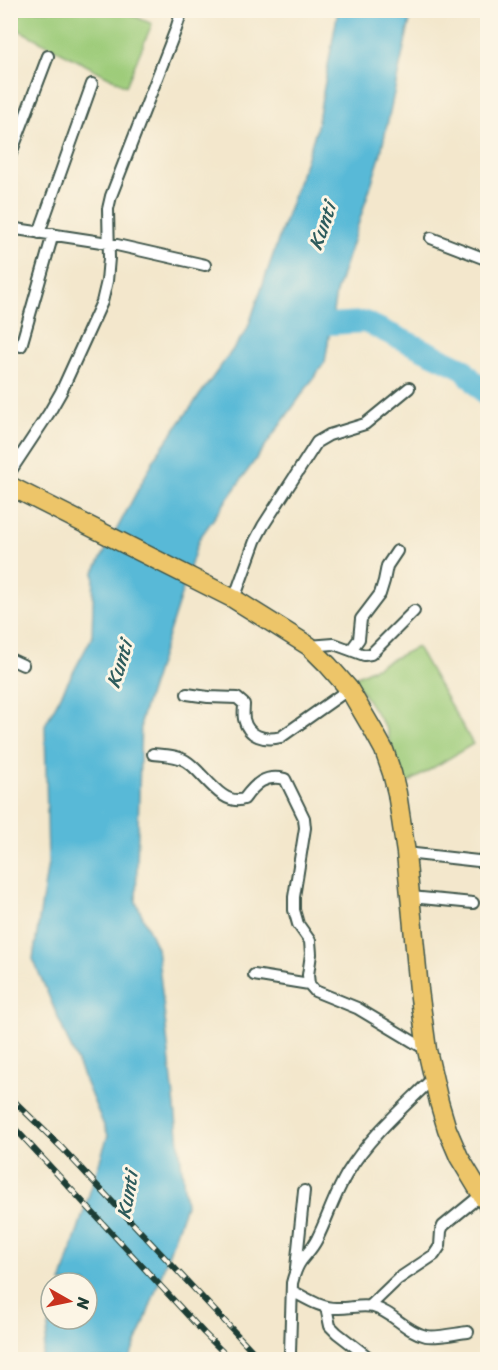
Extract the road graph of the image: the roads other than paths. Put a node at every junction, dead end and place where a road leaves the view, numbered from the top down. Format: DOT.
graph roads {
  1 [pos="182,10"];
  2 [pos="48,56"];
  3 [pos="92,84"];
  4 [pos="10,156"];
  5 [pos="10,228"];
  6 [pos="39,233"];
  7 [pos="53,234"];
  8 [pos="431,238"];
  9 [pos="108,243"];
  10 [pos="488,260"];
  11 [pos="205,265"];
  12 [pos="21,346"];
  13 [pos="409,388"];
  14 [pos="10,472"];
  15 [pos="10,486"];
  16 [pos="397,550"];
  17 [pos="234,599"];
  18 [pos="414,612"];
  19 [pos="309,646"];
  20 [pos="351,650"];
  21 [pos="10,659"];
  22 [pos="23,665"];
  23 [pos="349,689"];
  24 [pos="187,694"];
  25 [pos="153,754"];
  26 [pos="406,853"];
  27 [pos="487,862"];
  28 [pos="411,897"];
  29 [pos="473,903"];
  30 [pos="254,975"];
  31 [pos="309,984"];
  32 [pos="427,1050"];
  33 [pos="432,1079"];
  34 [pos="304,1191"];
  35 [pos="484,1200"];
  36 [pos="295,1271"];
  37 [pos="292,1291"];
  38 [pos="370,1306"];
  39 [pos="326,1307"];
  40 [pos="468,1332"];
  41 [pos="290,1353"];
  42 [pos="372,1359"];
  1 -- 9 [label="street"];
  2 -- 4 [label="street"];
  3 -- 6 [label="street"];
  5 -- 6 [label="street"];
  6 -- 7 [label="street"];
  7 -- 9 [label="street"];
  7 -- 12 [label="street"];
  8 -- 10 [label="street"];
  9 -- 11 [label="street"];
  9 -- 14 [label="street"];
  13 -- 17 [label="street"];
  15 -- 17 [label="main road"];
  16 -- 20 [label="street"];
  17 -- 19 [label="main road"];
  18 -- 20 [label="street"];
  19 -- 20 [label="street"];
  19 -- 23 [label="main road"];
  21 -- 22 [label="street"];
  23 -- 24 [label="street"];
  23 -- 26 [label="main road"];
  25 -- 31 [label="street"];
  26 -- 27 [label="street"];
  26 -- 28 [label="main road"];
  28 -- 29 [label="street"];
  28 -- 32 [label="main road"];
  30 -- 31 [label="street"];
  31 -- 32 [label="street"];
  32 -- 33 [label="main road"];
  33 -- 35 [label="main road"];
  33 -- 36 [label="street"];
  34 -- 36 [label="street"];
  35 -- 38 [label="street"];
  36 -- 37 [label="street"];
  37 -- 39 [label="street"];
  37 -- 41 [label="street"];
  38 -- 39 [label="street"];
  38 -- 40 [label="street"];
  39 -- 42 [label="street"];
}
